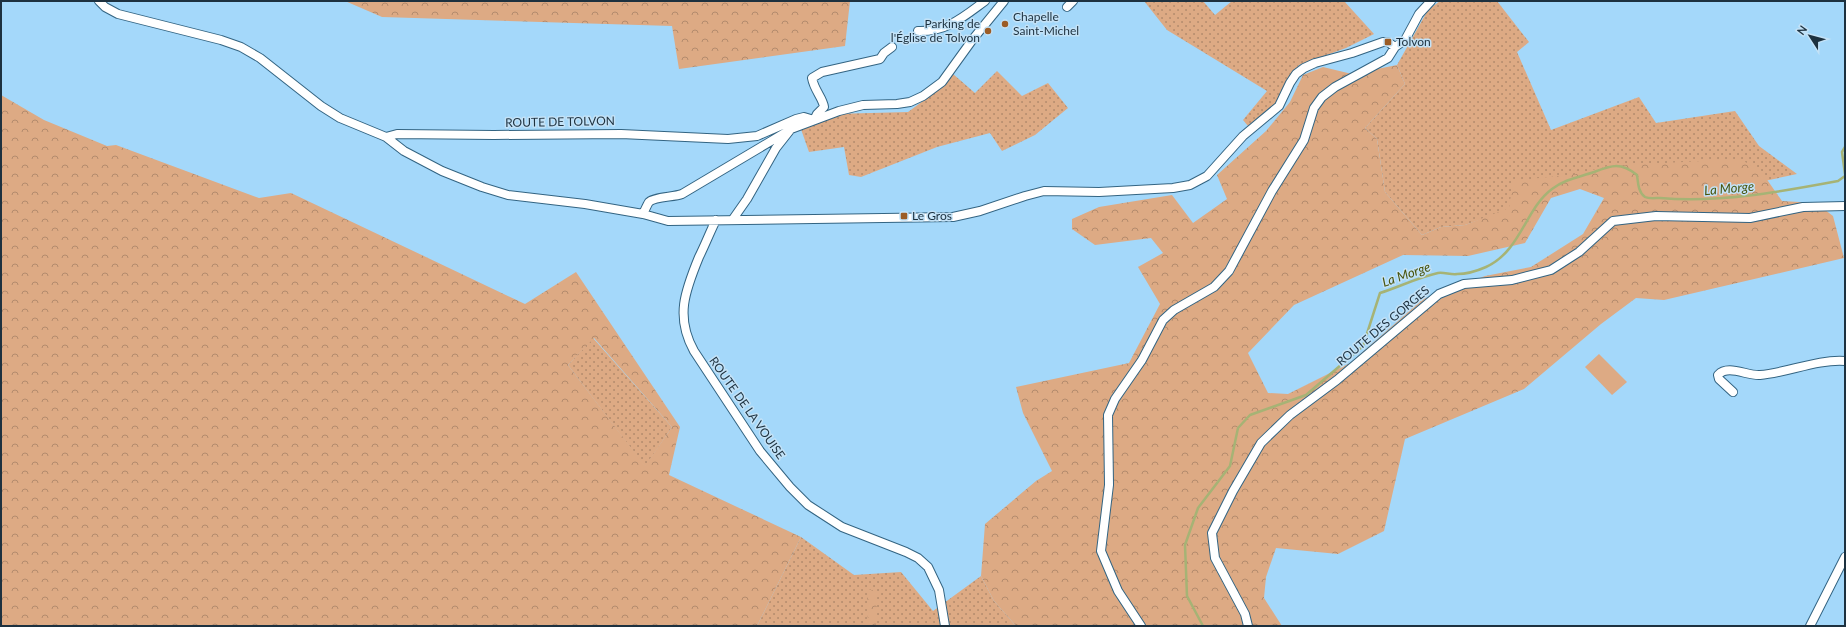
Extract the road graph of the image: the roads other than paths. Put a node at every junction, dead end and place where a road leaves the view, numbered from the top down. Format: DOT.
graph roads {
  1 [pos="99,1"];
  2 [pos="985,1"];
  3 [pos="1004,1"];
  4 [pos="1073,1"];
  5 [pos="1431,1"];
  6 [pos="1067,7"];
  7 [pos="918,31"];
  8 [pos="892,47"];
  9 [pos="1395,47"];
  10 [pos="814,120"];
  11 [pos="791,129"];
  12 [pos="386,138"];
  13 [pos="1845,206"];
  14 [pos="643,214"];
  15 [pos="733,219"];
  16 [pos="716,220"];
  17 [pos="1845,361"];
  18 [pos="1734,392"];
  19 [pos="1845,558"];
  20 [pos="945,626"];
  21 [pos="1141,626"];
  22 [pos="1248,626"];
  23 [pos="1810,626"];
  1 -- 12 [label="street"];
  2 -- 7 [label="street"];
  3 -- 10 [label="street, ROUTE DE TOLVON"];
  4 -- 6 [label="street"];
  5 -- 9 [label="street"];
  8 -- 10 [label="street"];
  9 -- 15 [label="street"];
  9 -- 21 [label="street"];
  10 -- 11 [label="street"];
  10 -- 12 [label="street, ROUTE DE TOLVON"];
  11 -- 14 [label="street"];
  11 -- 15 [label="street"];
  12 -- 14 [label="street"];
  13 -- 22 [label="street, ROUTE DES GORGES"];
  14 -- 16 [label="street"];
  15 -- 16 [label="street"];
  16 -- 20 [label="street, ROUTE DE LA VOUISE"];
  17 -- 18 [label="street"];
  19 -- 23 [label="street"];
}
